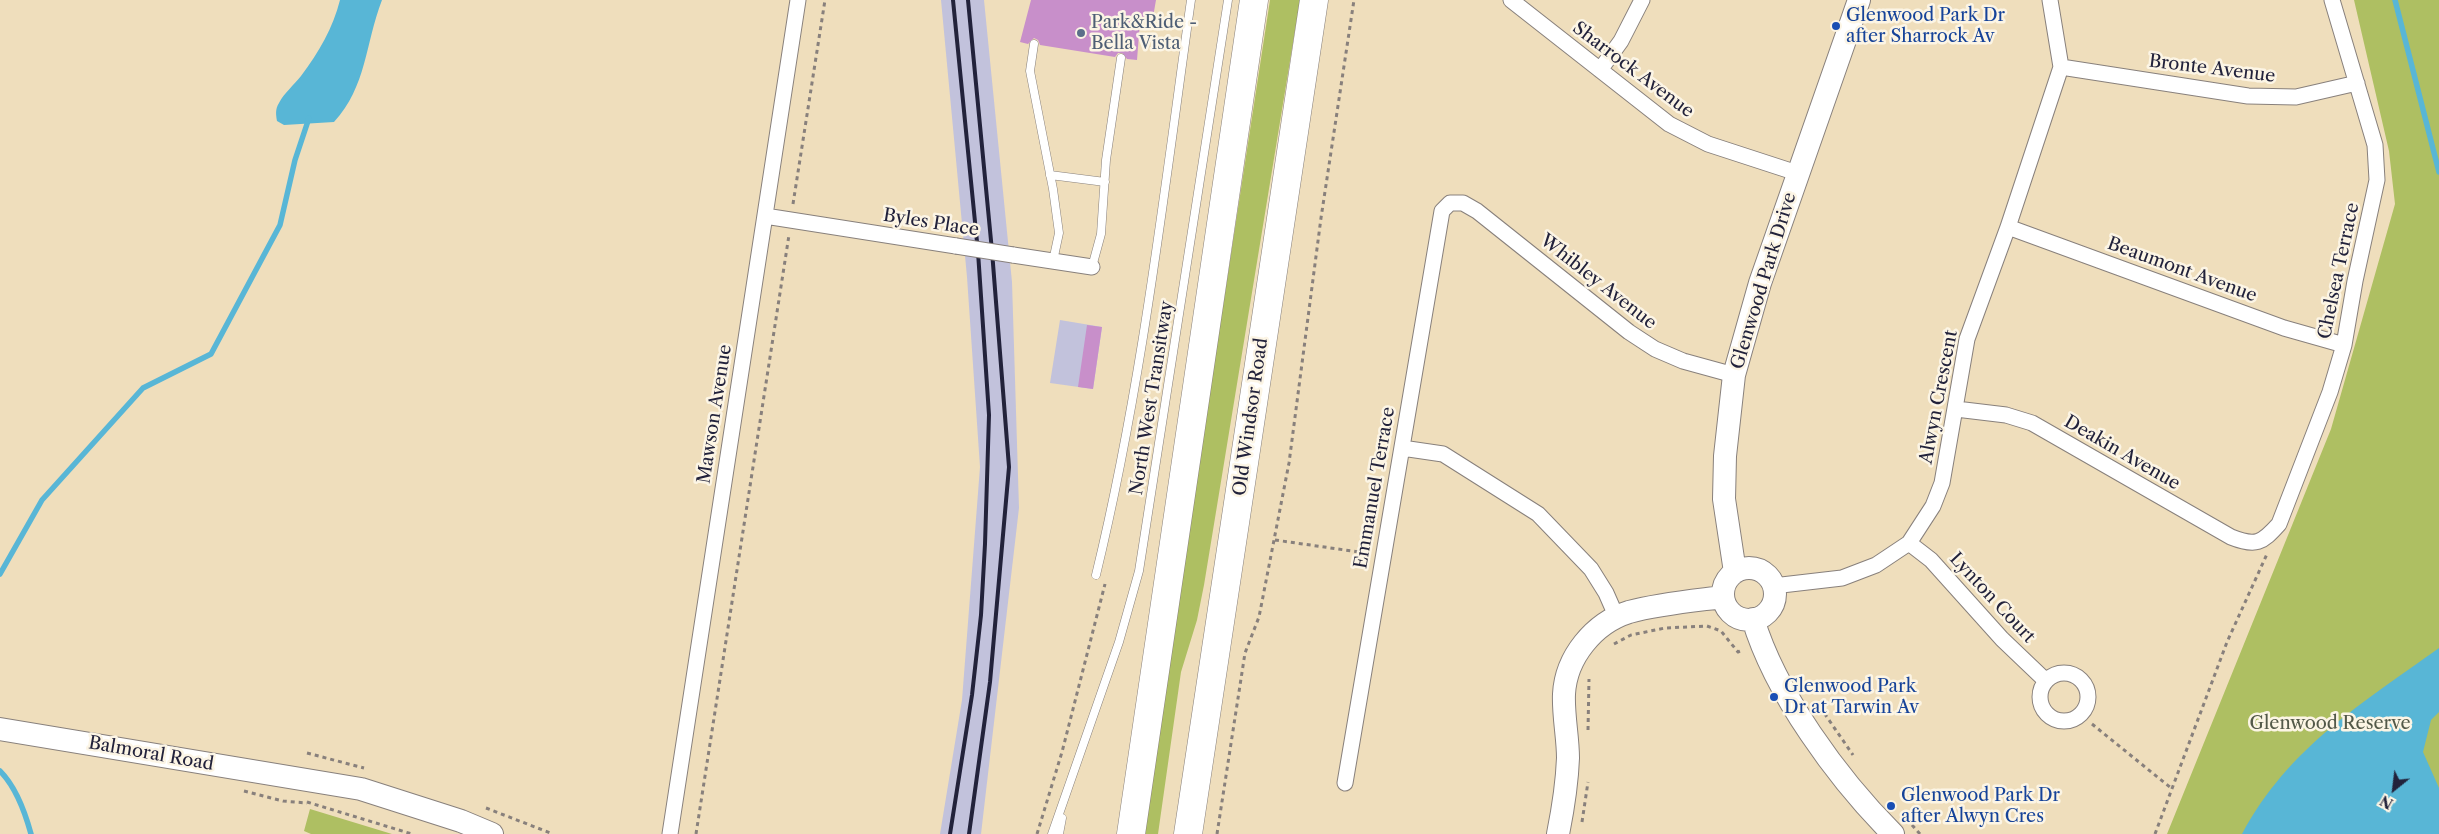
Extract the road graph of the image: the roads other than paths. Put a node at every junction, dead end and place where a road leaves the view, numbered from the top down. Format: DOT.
graph roads {
  1 [pos="798,0"];
  2 [pos="1191,0"];
  3 [pos="1228,0"];
  4 [pos="1254,0"];
  5 [pos="1314,0"];
  6 [pos="1511,0"];
  7 [pos="1642,0"];
  8 [pos="1859,0"];
  9 [pos="2050,0"];
  10 [pos="2332,0"];
  11 [pos="1034,44"];
  12 [pos="1122,58"];
  13 [pos="2061,67"];
  14 [pos="1600,70"];
  15 [pos="2357,84"];
  16 [pos="1797,173"];
  17 [pos="1050,175"];
  18 [pos="1105,182"];
  19 [pos="1450,203"];
  20 [pos="765,216"];
  21 [pos="2008,227"];
  22 [pos="1053,261"];
  23 [pos="1092,267"];
  24 [pos="2344,344"];
  25 [pos="1734,374"];
  26 [pos="1956,409"];
  27 [pos="1402,448"];
  28 [pos="2264,540"];
  29 [pos="1909,543"];
  30 [pos="1735,572"];
  31 [pos="1096,575"];
  32 [pos="1773,586"];
  33 [pos="1723,597"];
  34 [pos="1617,618"];
  35 [pos="1753,619"];
  36 [pos="2046,681"];
  37 [pos="0,729"];
  38 [pos="301,779"];
  39 [pos="1345,783"];
  40 [pos="1068,791"];
  41 [pos="1900,827"];
  42 [pos="449,834"];
  43 [pos="492,834"];
  44 [pos="670,834"];
  45 [pos="1052,834"];
  46 [pos="1058,834"];
  47 [pos="1131,834"];
  48 [pos="1188,834"];
  49 [pos="1558,834"];
  1 -- 20 [label="street, Mawson Avenue"];
  2 -- 31 [label="lane"];
  3 -- 40 [label="lane, North West Transitway"];
  4 -- 47 [label="highway"];
  5 -- 48 [label="highway, Old Windsor Road"];
  6 -- 14 [label="street, Sharrock Avenue"];
  7 -- 14 [label="street"];
  8 -- 16 [label="street, Glenwood Park Drive"];
  9 -- 13 [label="street, Alwyn Crescent"];
  10 -- 15 [label="street, Chelsea Terrace"];
  11 -- 17 [label="lane"];
  12 -- 18 [label="lane"];
  13 -- 15 [label="street, Bronte Avenue"];
  13 -- 21 [label="street, Alwyn Crescent"];
  14 -- 16 [label="street, Sharrock Avenue"];
  15 -- 24 [label="street, Chelsea Terrace"];
  16 -- 25 [label="street, Glenwood Park Drive"];
  17 -- 18 [label="lane"];
  17 -- 22 [label="lane"];
  18 -- 23 [label="lane"];
  19 -- 25 [label="street, Whibley Avenue"];
  19 -- 27 [label="street, Emmanuel Terrace"];
  20 -- 22 [label="street, Byles Place, bridge"];
  20 -- 44 [label="street, Mawson Avenue"];
  21 -- 24 [label="street, Beaumont Avenue"];
  21 -- 26 [label="street, Alwyn Crescent"];
  22 -- 23 [label="street, Byles Place"];
  24 -- 28 [label="street, Chelsea Terrace"];
  25 -- 30 [label="street, Glenwood Park Drive"];
  26 -- 28 [label="street, Deakin Avenue"];
  26 -- 29 [label="street, Alwyn Crescent"];
  27 -- 34 [label="street"];
  27 -- 39 [label="street, Emmanuel Terrace"];
  29 -- 32 [label="street, Alwyn Crescent"];
  29 -- 36 [label="street, Lynton Court"];
  30 -- 32 [label="street"];
  30 -- 33 [label="street"];
  32 -- 35 [label="street"];
  33 -- 34 [label="street"];
  33 -- 35 [label="street"];
  34 -- 49 [label="street"];
  35 -- 41 [label="street"];
  37 -- 38 [label="street, Balmoral Road"];
  38 -- 42 [label="street, Balmoral Road"];
  38 -- 43 [label="street, Balmoral Road"];
  40 -- 45 [label="lane, North West Transitway"];
  40 -- 46 [label="lane, North West Transitway"];
}
